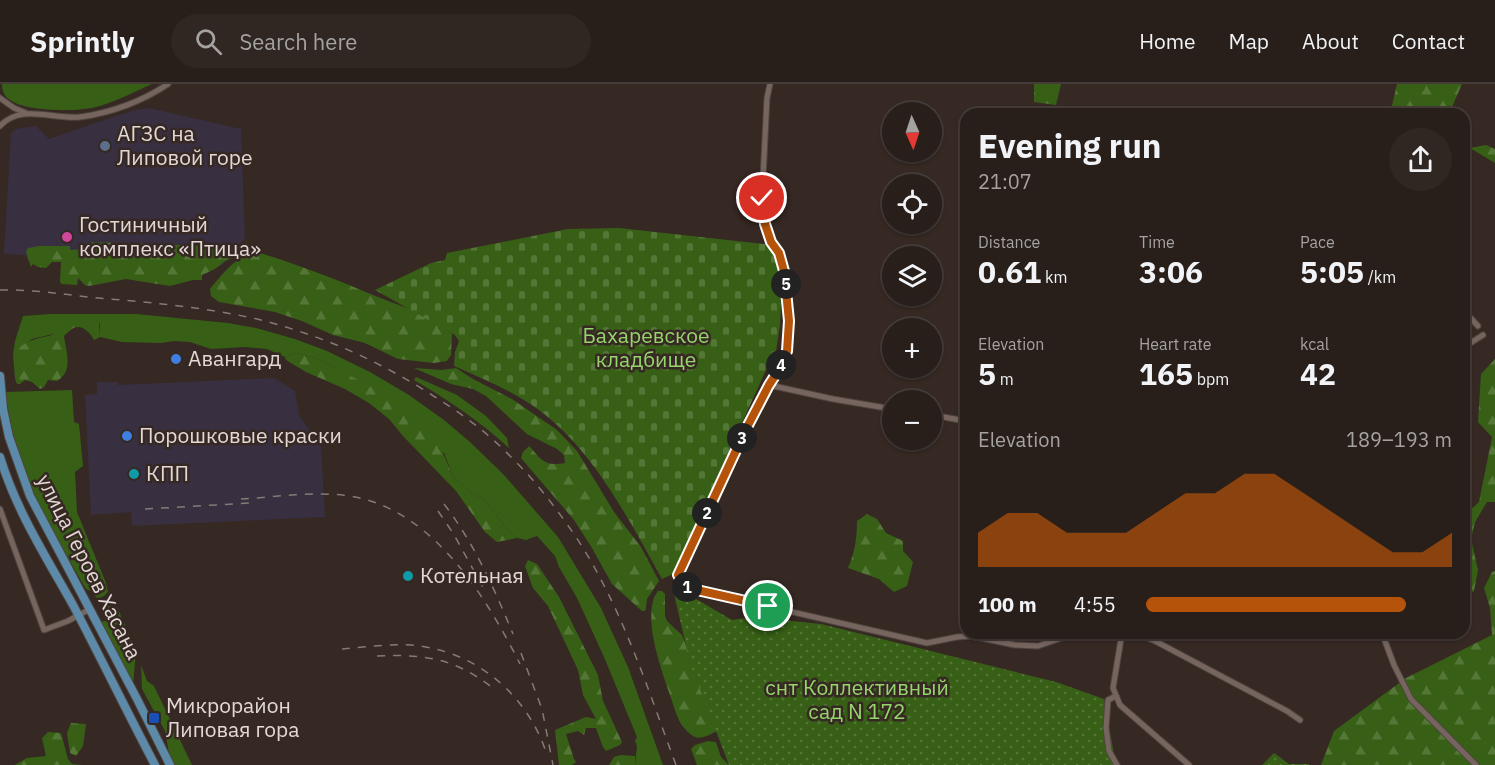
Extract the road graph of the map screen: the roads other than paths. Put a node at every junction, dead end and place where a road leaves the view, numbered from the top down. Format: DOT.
graph roads {
  1 [pos="168,84"];
  2 [pos="770,84"];
  3 [pos="0,98"];
  4 [pos="27,113"];
  5 [pos="0,126"];
  6 [pos="1470,317"];
  7 [pos="1478,326"];
  8 [pos="1483,335"];
  9 [pos="1470,343"];
  10 [pos="0,376"];
  11 [pos="769,385"];
  12 [pos="882,407"];
  13 [pos="942,417"];
  14 [pos="960,420"];
  15 [pos="0,457"];
  16 [pos="0,509"];
  17 [pos="90,609"];
  18 [pos="78,616"];
  19 [pos="960,637"];
  20 [pos="986,639"];
  21 [pos="1057,639"];
  22 [pos="1121,639"];
  23 [pos="1150,639"];
  24 [pos="1384,639"];
  25 [pos="1116,696"];
  26 [pos="1300,720"];
  27 [pos="154,765"];
  28 [pos="170,765"];
  29 [pos="1117,765"];
  30 [pos="1189,765"];
  31 [pos="1476,765"];
  1 -- 4 [label="street"];
  2 -- 11 [label="street"];
  3 -- 4 [label="street"];
  4 -- 5 [label="street"];
  6 -- 7 [label="street"];
  8 -- 9 [label="street"];
  10 -- 17 [label="main road, улица Героев Хасана"];
  11 -- 12 [label="street"];
  11 -- 19 [label="street"];
  13 -- 14 [label="street"];
  15 -- 18 [label="main road, улица Героев Хасана"];
  16 -- 18 [label="street"];
  17 -- 18 [label="street"];
  17 -- 28 [label="main road, улица Героев Хасана"];
  18 -- 27 [label="main road, улица Героев Хасана"];
  20 -- 21 [label="street"];
  22 -- 25 [label="street"];
  23 -- 26 [label="street"];
  24 -- 31 [label="street"];
  25 -- 29 [label="street"];
  25 -- 30 [label="street"];
}
